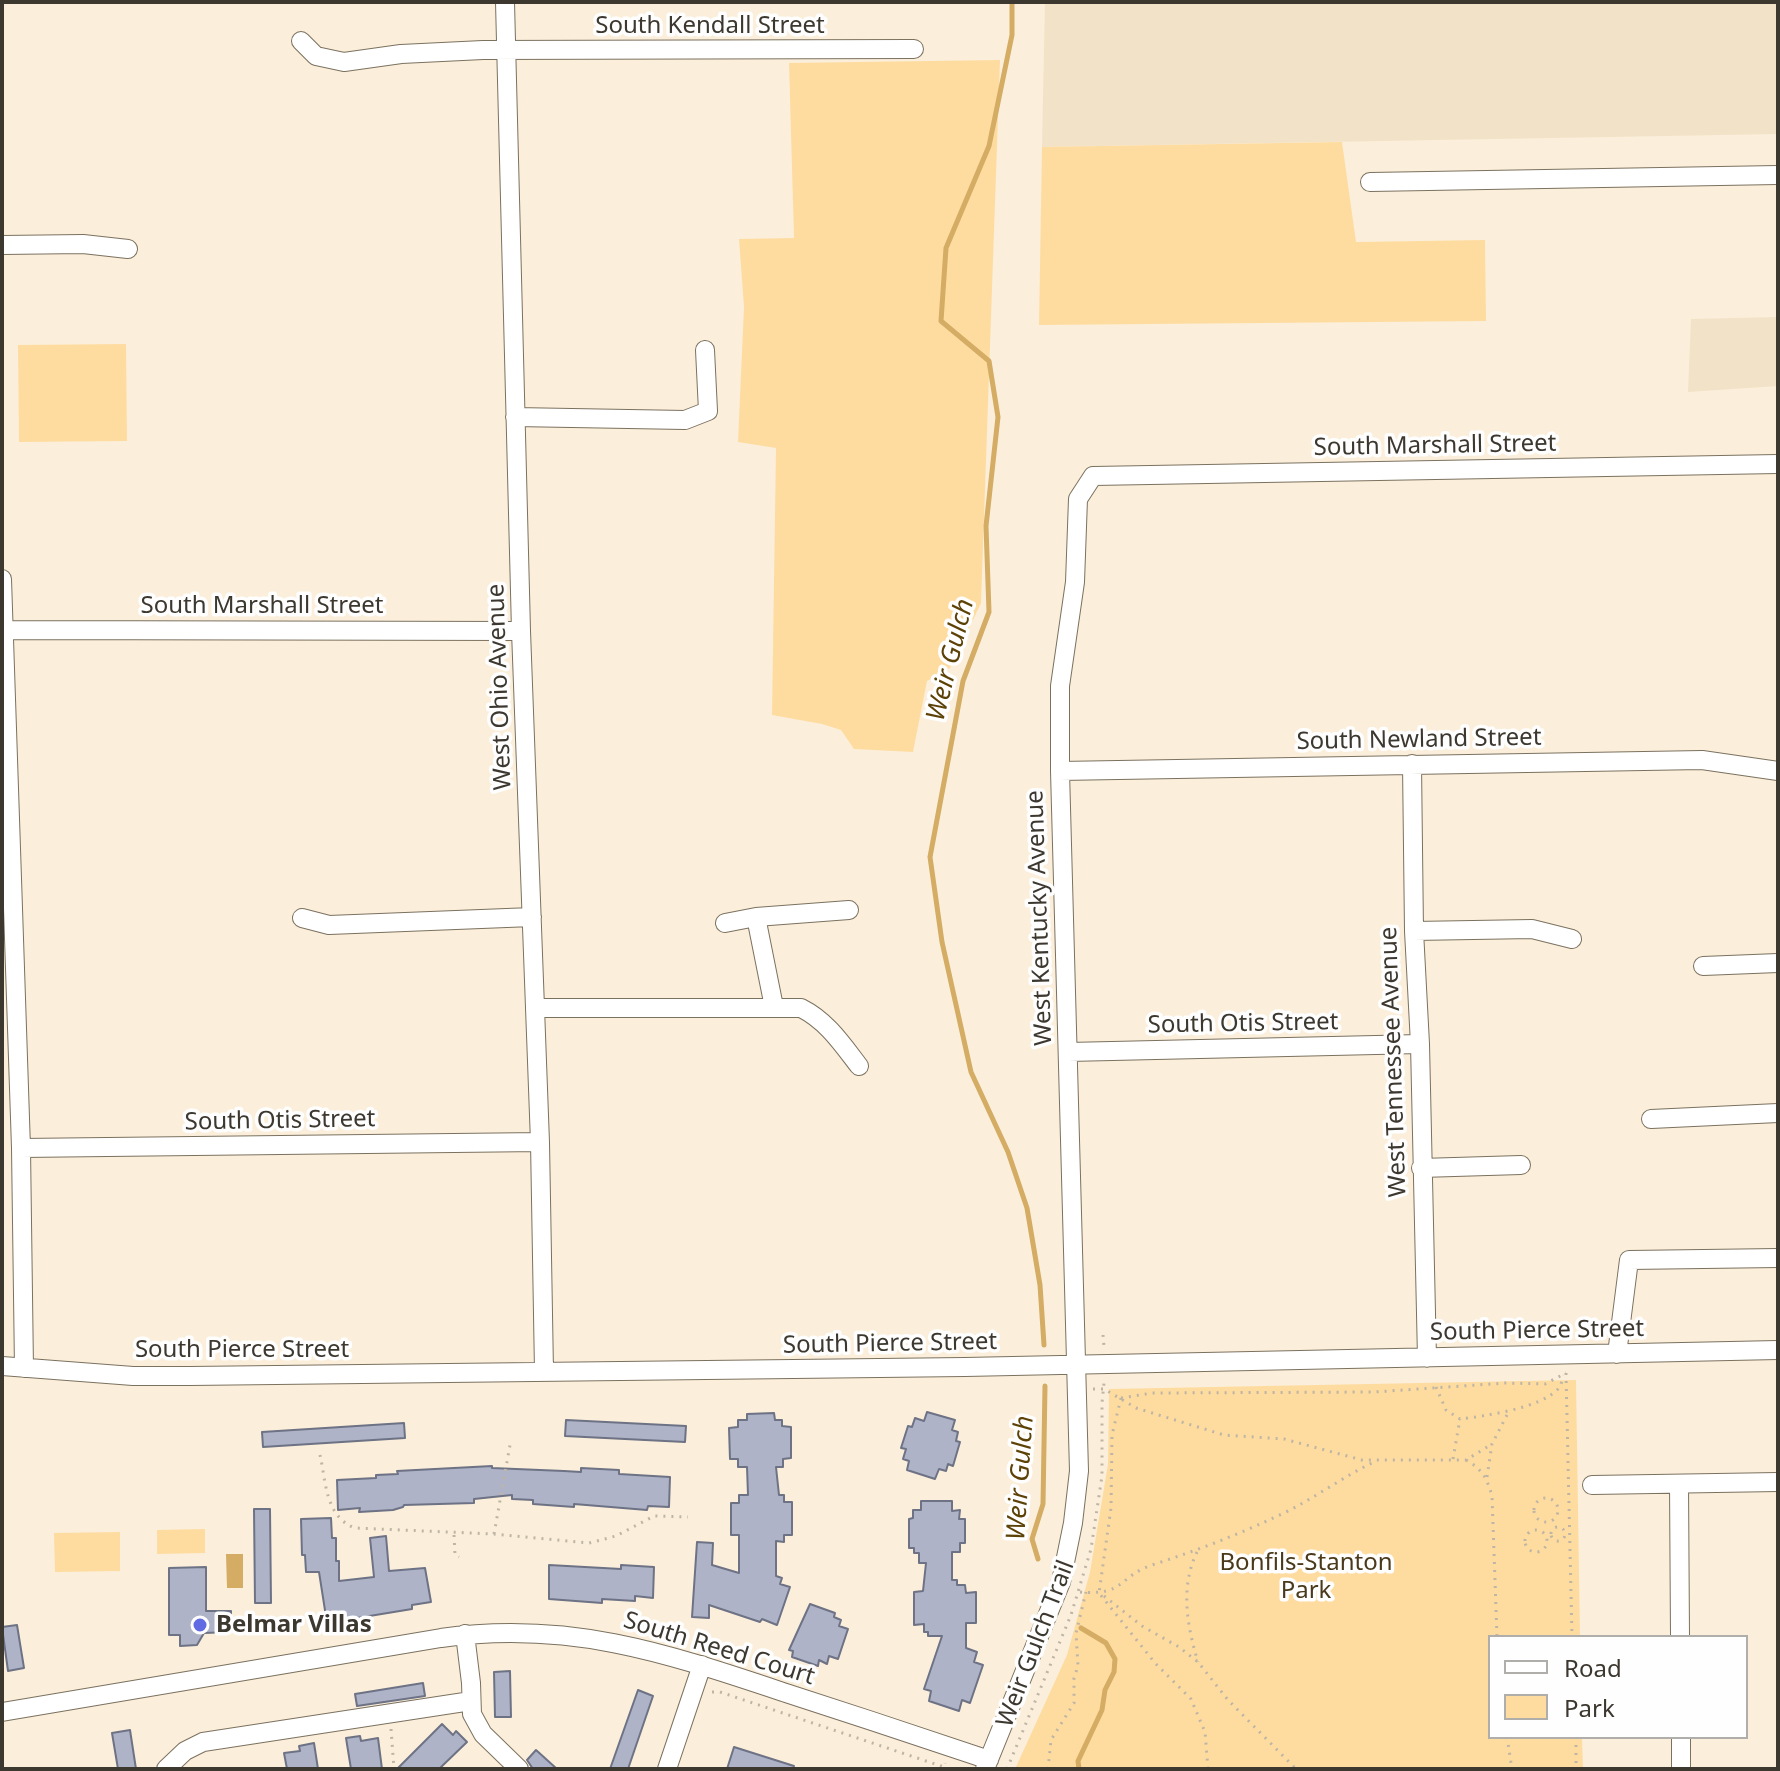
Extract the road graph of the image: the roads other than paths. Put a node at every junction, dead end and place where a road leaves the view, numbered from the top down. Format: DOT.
graph roads {
  1 [pos="505,2"];
  2 [pos="301,41"];
  3 [pos="914,49"];
  4 [pos="506,51"];
  5 [pos="1778,175"];
  6 [pos="1370,182"];
  7 [pos="2,245"];
  8 [pos="128,249"];
  9 [pos="705,350"];
  10 [pos="515,417"];
  11 [pos="1778,464"];
  12 [pos="1093,476"];
  13 [pos="2,579"];
  14 [pos="3,630"];
  15 [pos="521,631"];
  16 [pos="1412,764"];
  17 [pos="1060,771"];
  18 [pos="1778,771"];
  19 [pos="849,910"];
  20 [pos="532,917"];
  21 [pos="756,917"];
  22 [pos="302,918"];
  23 [pos="725,923"];
  24 [pos="1414,931"];
  25 [pos="1572,939"];
  26 [pos="1778,963"];
  27 [pos="1703,966"];
  28 [pos="774,1007"];
  29 [pos="535,1008"];
  30 [pos="1420,1044"];
  31 [pos="1068,1052"];
  32 [pos="859,1066"];
  33 [pos="1778,1113"];
  34 [pos="1651,1119"];
  35 [pos="540,1142"];
  36 [pos="21,1148"];
  37 [pos="1521,1165"];
  38 [pos="1421,1168"];
  39 [pos="1778,1258"];
  40 [pos="1778,1350"];
  41 [pos="1617,1354"];
  42 [pos="1427,1358"];
  43 [pos="1078,1365"];
  44 [pos="2,1366"];
  45 [pos="24,1368"];
  46 [pos="544,1371"];
  47 [pos="1778,1482"];
  48 [pos="1679,1484"];
  49 [pos="1592,1485"];
  50 [pos="465,1634"];
  51 [pos="1680,1635"];
  52 [pos="702,1665"];
  53 [pos="471,1701"];
  54 [pos="2,1712"];
  55 [pos="1681,1739"];
  56 [pos="987,1764"];
  57 [pos="166,1769"];
  58 [pos="519,1769"];
  59 [pos="667,1769"];
  60 [pos="1681,1769"];
  1 -- 4 [label="street, West Ohio Avenue"];
  2 -- 4 [label="street, South Kendall Street"];
  3 -- 4 [label="street, South Kendall Street"];
  4 -- 10 [label="street, West Ohio Avenue"];
  5 -- 6 [label="street"];
  7 -- 8 [label="street"];
  9 -- 10 [label="street"];
  10 -- 15 [label="street, West Ohio Avenue"];
  11 -- 12 [label="street, South Marshall Street"];
  12 -- 17 [label="street, West Kentucky Avenue"];
  13 -- 14 [label="street"];
  14 -- 15 [label="street, South Marshall Street"];
  14 -- 36 [label="street"];
  15 -- 20 [label="street, West Ohio Avenue"];
  16 -- 17 [label="street, South Newland Street"];
  16 -- 18 [label="street, South Newland Street"];
  16 -- 24 [label="street, West Tennessee Avenue"];
  17 -- 31 [label="street, West Kentucky Avenue"];
  19 -- 21 [label="street"];
  20 -- 22 [label="street"];
  20 -- 29 [label="street, West Ohio Avenue"];
  21 -- 23 [label="street"];
  21 -- 28 [label="street"];
  24 -- 25 [label="street"];
  24 -- 30 [label="street, West Tennessee Avenue"];
  26 -- 27 [label="street"];
  28 -- 29 [label="street"];
  28 -- 32 [label="street"];
  29 -- 35 [label="street, West Ohio Avenue"];
  30 -- 31 [label="street, South Otis Street"];
  30 -- 38 [label="street, West Tennessee Avenue"];
  31 -- 43 [label="street, West Kentucky Avenue"];
  33 -- 34 [label="street"];
  35 -- 36 [label="street, South Otis Street"];
  35 -- 46 [label="street, West Ohio Avenue"];
  36 -- 45 [label="street"];
  37 -- 38 [label="street"];
  38 -- 42 [label="street, West Tennessee Avenue"];
  39 -- 41 [label="street"];
  40 -- 41 [label="street, South Pierce Street"];
  41 -- 42 [label="street, South Pierce Street"];
  42 -- 43 [label="street, South Pierce Street"];
  43 -- 46 [label="street, South Pierce Street"];
  43 -- 56 [label="street, West Kentucky Avenue"];
  44 -- 45 [label="street, South Pierce Street"];
  45 -- 46 [label="street, South Pierce Street"];
  47 -- 48 [label="street"];
  48 -- 49 [label="street"];
  48 -- 51 [label="street"];
  50 -- 52 [label="street, South Reed Court"];
  50 -- 53 [label="street"];
  50 -- 54 [label="street, South Reed Court"];
  52 -- 56 [label="street, South Reed Court"];
  52 -- 59 [label="street"];
  53 -- 57 [label="street"];
  53 -- 58 [label="street"];
  55 -- 60 [label="street"];
}
